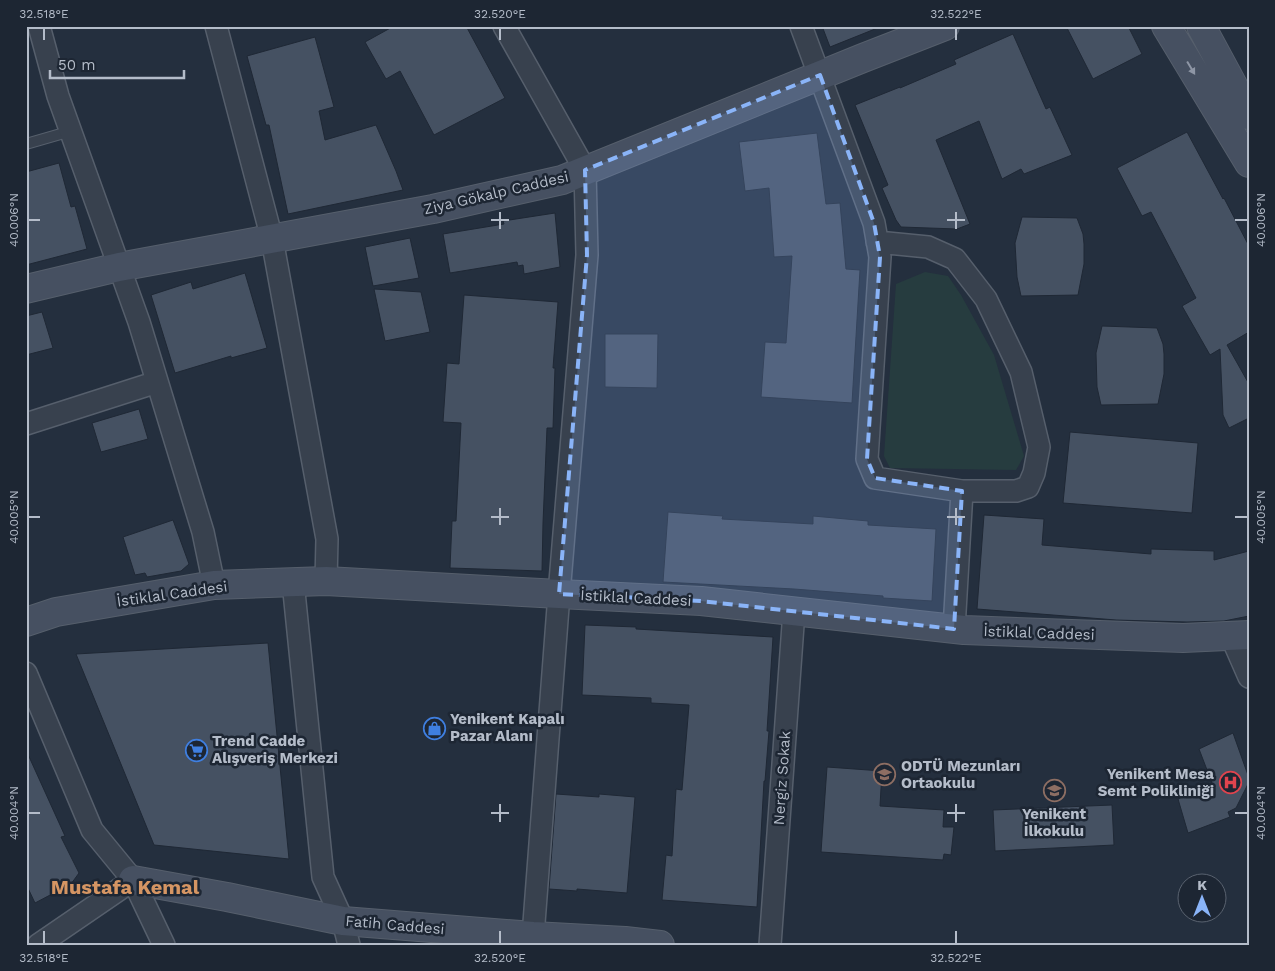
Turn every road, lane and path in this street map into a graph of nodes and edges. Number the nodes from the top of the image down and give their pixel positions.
1 (39, 26) edge
2 (216, 26) edge
3 (801, 26) edge
4 (945, 26) edge
5 (1166, 26) edge
6 (1201, 26) edge
7 (507, 27) edge
8 (820, 75) junction
9 (1249, 115) edge
10 (70, 131) junction
11 (26, 144) edge
12 (1249, 163) edge
13 (585, 170) junction
14 (272, 239) junction
15 (877, 242) junction
16 (119, 267) junction
17 (26, 289) edge
18 (157, 382) junction
19 (26, 424) edge
20 (962, 492) junction
21 (326, 581) junction
22 (294, 582) junction
23 (214, 585) junction
24 (559, 594) junction
25 (794, 611) junction
26 (26, 622) edge
27 (954, 629) junction
28 (1240, 636) edge
29 (26, 673) edge
30 (1249, 677) edge
31 (132, 880) junction
32 (346, 933) edge
33 (533, 936) junction
34 (625, 943) edge
35 (38, 945) edge
36 (164, 945) edge
37 (660, 945) edge
38 (770, 945) edge

1 - 10 street
2 - 14 street
3 - 8 street
4 - 8 street, Ziya Gökalp Caddesi
5 -> 12 street
6 - 9 street
7 - 13 street
8 - 13 street, Ziya Gökalp Caddesi
8 - 15 street
10 - 11 lane
10 - 16 street
13 - 14 street, Ziya Gökalp Caddesi
13 - 24 street
14 - 16 street, Ziya Gökalp Caddesi
14 - 21 street
15 - 20 street
15 - 20 street
16 - 17 street, Ziya Gökalp Caddesi
16 - 18 street
18 - 19 street
18 - 23 street
20 - 27 street
21 - 22 street, İstiklal Caddesi
21 - 24 street, İstiklal Caddesi
22 - 23 street, İstiklal Caddesi
22 - 32 street
23 - 26 street, İstiklal Caddesi
24 - 25 street, İstiklal Caddesi
24 - 33 street
25 - 27 street, İstiklal Caddesi
25 - 38 street, Nergiz Sokak
27 - 28 street, İstiklal Caddesi
28 - 30 street
29 - 31 street
31 - 32 street, Fatih Caddesi
31 - 35 street
31 - 36 street
32 - 33 street, Fatih Caddesi
33 - 34 street, Fatih Caddesi
34 - 37 street, Fatih Caddesi

